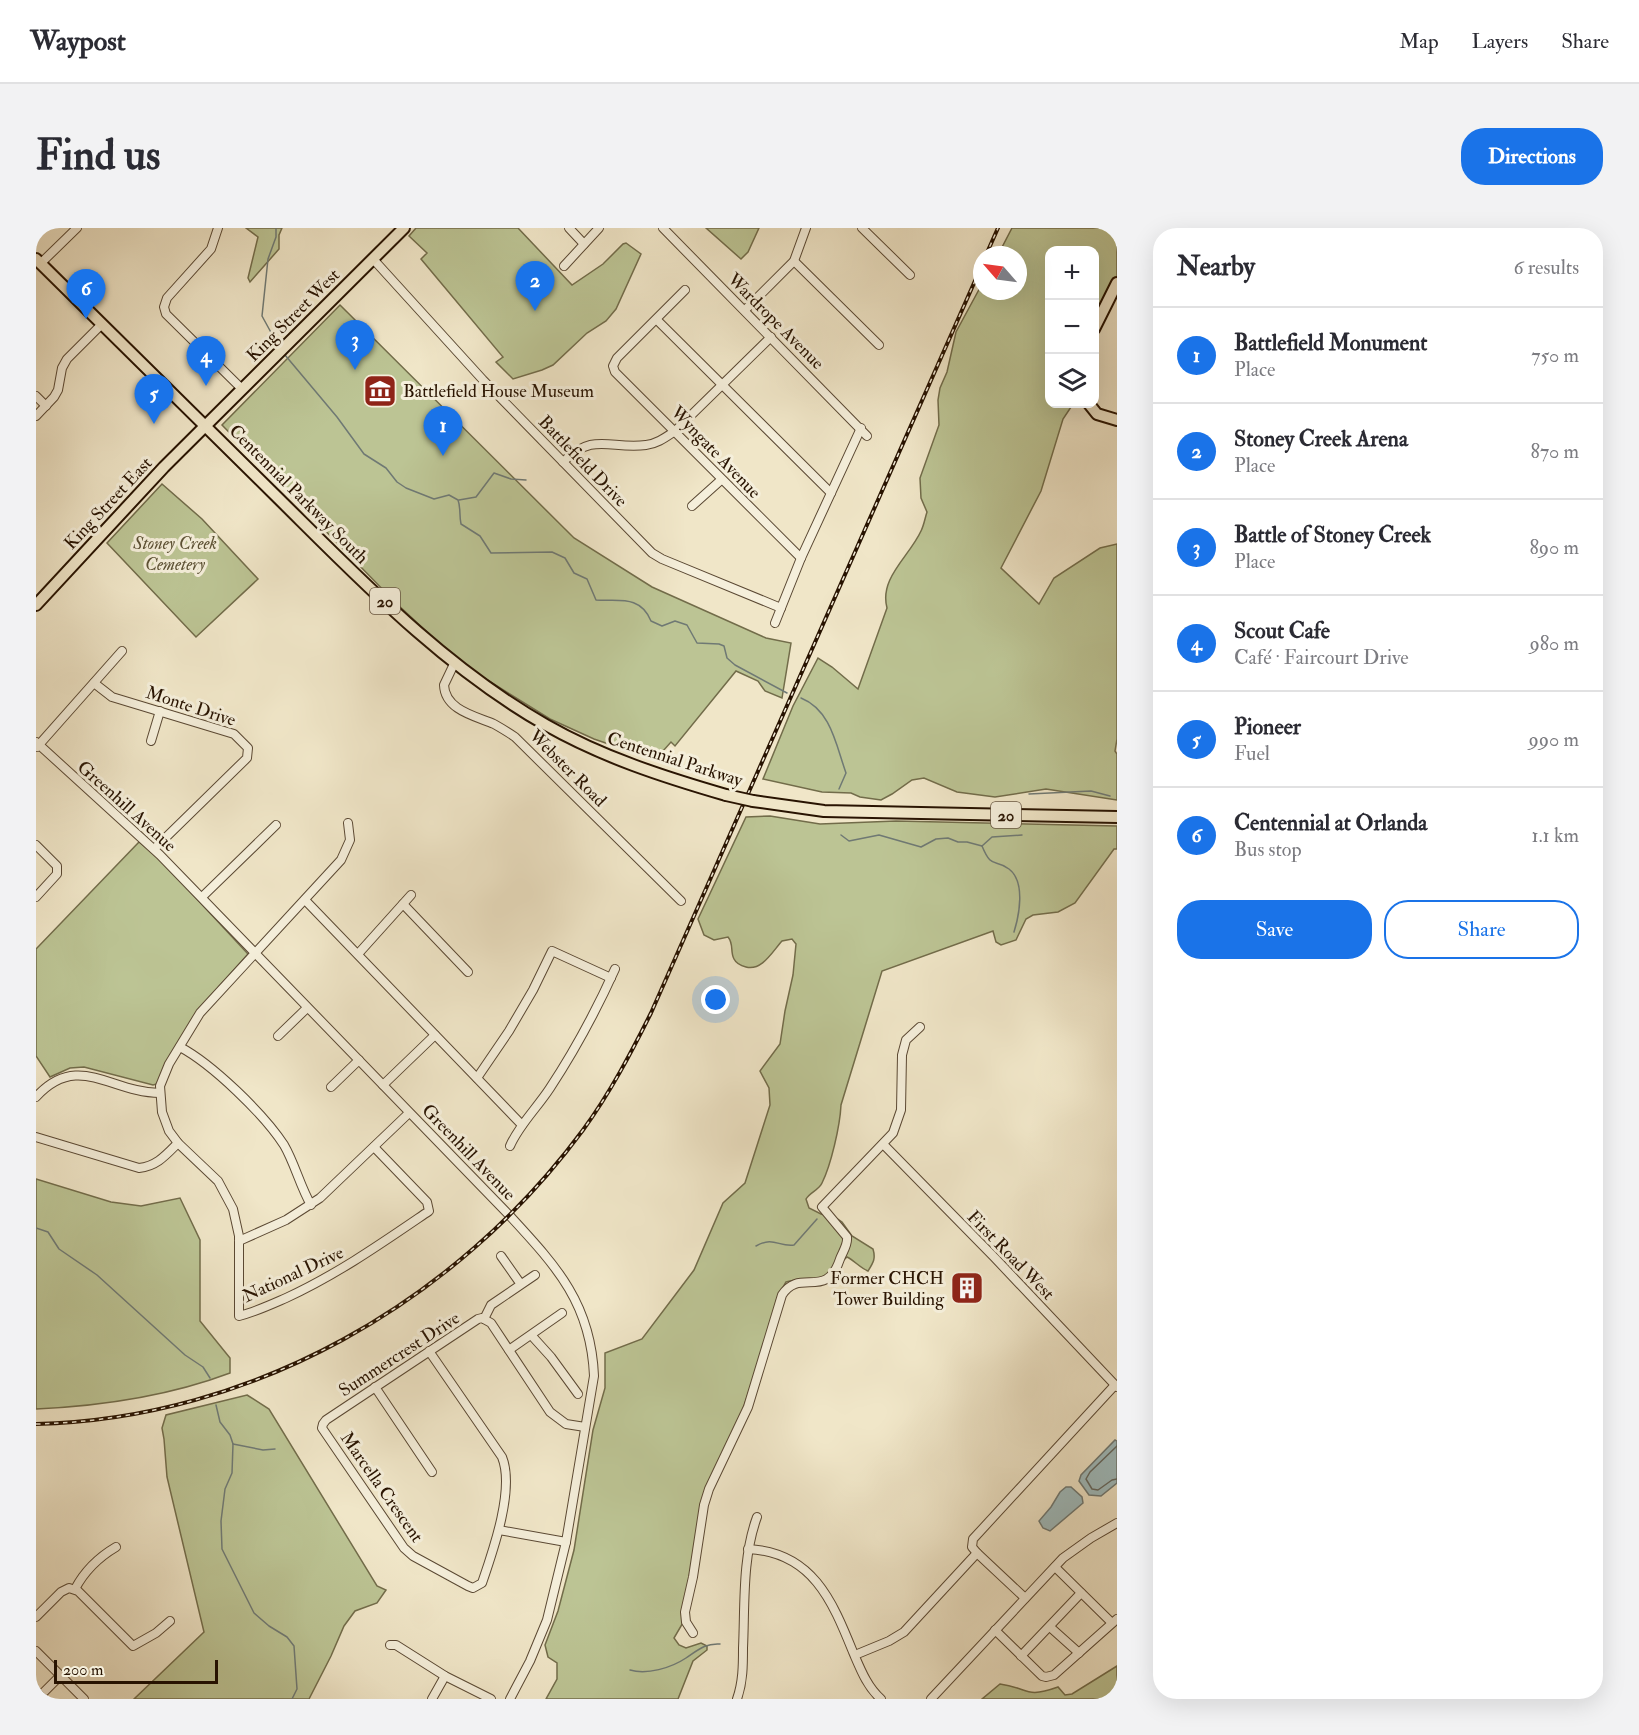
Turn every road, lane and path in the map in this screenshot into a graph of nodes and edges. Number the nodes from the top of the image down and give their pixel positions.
1 (77, 228) edge
2 (217, 228) edge
3 (404, 228) edge
4 (568, 228) edge
5 (599, 228) edge
6 (663, 228) edge
7 (806, 228) edge
8 (862, 228) edge
9 (584, 244) junction
10 (373, 259) junction
11 (794, 261) junction
12 (38, 262) edge
13 (564, 266) dead end
14 (910, 275) dead end
15 (1117, 283) edge
16 (685, 290) dead end
17 (745, 310) junction
18 (657, 320) junction
19 (1099, 321) edge
20 (102, 324) junction
21 (771, 337) junction
22 (879, 345) dead end
23 (722, 386) junction
24 (242, 389) junction
25 (36, 396) edge
26 (46, 405) junction
27 (1092, 408) edge
28 (36, 416) edge
29 (1117, 420) edge
30 (205, 426) junction
31 (861, 428) junction
32 (675, 431) junction
33 (867, 436) dead end
34 (563, 462) junction
35 (721, 480) junction
36 (831, 493) junction
37 (692, 506) dead end
38 (801, 558) junction
39 (36, 605) edge
40 (781, 608) junction
41 (775, 623) dead end
42 (123, 651) dead end
43 (454, 664) junction
44 (94, 683) junction
45 (160, 711) junction
46 (151, 741) dead end
47 (37, 745) edge
48 (588, 747) joint
49 (1117, 817) edge
50 (348, 823) dead end
51 (276, 825) dead end
52 (36, 845) edge
53 (154, 849) junction
54 (411, 895) dead end
55 (36, 897) edge
56 (202, 897) junction
57 (305, 900) junction
58 (681, 901) dead end
59 (403, 904) junction
60 (357, 954) junction
61 (256, 955) junction
62 (615, 969) dead end
63 (468, 972) dead end
64 (611, 978) junction
65 (308, 1008) junction
66 (920, 1027) dead end
67 (435, 1035) junction
68 (278, 1036) dead end
69 (180, 1047) junction
70 (359, 1060) junction
71 (477, 1078) junction
72 (383, 1085) junction
73 (331, 1087) dead end
74 (160, 1093) junction
75 (36, 1097) edge
76 (409, 1113) junction
77 (522, 1125) junction
78 (36, 1137) edge
79 (178, 1143) junction
80 (882, 1144) junction
81 (510, 1146) dead end
82 (374, 1147) junction
83 (311, 1204) junction
84 (239, 1241) junction
85 (501, 1256) dead end
86 (535, 1275) dead end
87 (520, 1283) junction
88 (562, 1313) dead end
89 (484, 1319) junction
90 (532, 1335) junction
91 (509, 1350) junction
92 (429, 1351) junction
93 (1116, 1386) edge
94 (375, 1387) junction
95 (578, 1394) dead end
96 (323, 1424) joint
97 (585, 1427) junction
98 (432, 1472) dead end
99 (757, 1517) dead end
100 (1117, 1523) edge
101 (499, 1530) junction
102 (566, 1542) junction
103 (116, 1547) dead end
104 (748, 1549) junction
105 (976, 1553) junction
106 (1055, 1567) junction
107 (75, 1589) junction
108 (1081, 1593) junction
109 (1025, 1598) junction
110 (36, 1617) edge
111 (170, 1621) dead end
112 (1115, 1621) edge
113 (1050, 1627) junction
114 (995, 1630) junction
115 (693, 1633) dead end
116 (390, 1645) dead end
117 (36, 1651) edge
118 (1079, 1653) junction
119 (855, 1655) junction
120 (1021, 1656) junction
121 (61, 1675) junction
122 (445, 1676) junction
123 (37, 1699) edge
124 (84, 1699) edge
125 (432, 1699) edge
126 (491, 1699) edge
127 (510, 1699) edge
128 (737, 1699) edge
129 (881, 1699) edge
130 (931, 1699) edge

1 - 12 street
2 - 24 street
3 - 10 main road, King Street West
4 - 9 street
5 - 9 street
6 - 17 street, Wardrope Avenue
7 - 11 street
8 - 14 street
9 - 13 street
10 - 24 main road, King Street West
10 - 34 street, Battlefield Drive
11 - 17 street
11 - 22 street
12 - 20 main road, Centennial Parkway South / 20
15 - 19 main road
16 - 18 street
17 - 21 street, Wardrope Avenue
18 - 23 street
18 - 32 street, Wyngate Avenue
20 - 26 street
20 - 30 main road, Centennial Parkway South / 20
21 - 23 street
21 - 31 street, Wardrope Avenue
23 - 32 street
23 - 36 street
24 - 30 main road, King Street West
25 - 26 street
26 - 28 street
27 - 29 main road
30 - 39 main road, King Street East
30 - 43 main road, Centennial Parkway South / 20
31 - 33 street, Wardrope Avenue
31 - 36 street
32 - 34 street
32 - 35 street, Wyngate Avenue
34 - 40 street, Battlefield Drive
35 - 37 street
35 - 38 street, Wyngate Avenue
36 - 38 street
38 - 40 street
40 - 41 street
42 - 44 street
43 - 48 main road, Centennial Parkway South / 20
43 - 58 street, Webster Road
44 - 45 street, Monte Drive
44 - 47 street
45 - 46 street
45 - 53 street, Monte Drive
47 - 53 street, Greenhill Avenue
48 - 49 main road, Centennial Parkway / 20, bridge
50 - 57 street, National Drive
51 - 56 street
52 - 55 street
53 - 56 street, Greenhill Avenue
54 - 59 street
56 - 61 street, Greenhill Avenue
57 - 60 street
57 - 61 street, National Drive
59 - 60 street
59 - 63 street
60 - 67 street
61 - 65 street, Greenhill Avenue
61 - 69 street, National Drive
62 - 64 street
64 - 71 street
64 - 77 street
65 - 68 street
65 - 70 street, Greenhill Avenue
66 - 80 street
67 - 71 street
67 - 72 street
69 - 74 street, National Drive
69 - 83 street
70 - 72 street, Greenhill Avenue
70 - 73 street
71 - 77 street
72 - 76 street, Greenhill Avenue
74 - 75 street
74 - 79 street, National Drive
76 - 82 street
76 - 97 street, Greenhill Avenue
77 - 81 street
78 - 79 street
79 - 84 street, National Drive
80 - 93 street, First Road West
80 - 115 street
82 - 83 street
82 - 84 street, National Drive
83 - 84 street
85 - 87 street
86 - 87 street
87 - 89 street
88 - 90 street
89 - 91 street, Summercrest Drive
89 - 92 street, Summercrest Drive
90 - 91 street
90 - 95 street
91 - 97 street, Summercrest Drive
92 - 94 street, Summercrest Drive
92 - 101 street, Marcella Crescent
93 - 105 street
94 - 96 street, Summercrest Drive
94 - 98 street
96 - 101 street, Marcella Crescent
97 - 102 street, Greenhill Avenue
99 - 104 street
100 - 106 street
101 - 102 street
102 - 127 street, Greenhill Avenue
103 - 107 street
104 - 119 street
104 - 128 street
105 - 109 street
105 - 119 street
106 - 108 street
106 - 109 street
107 - 110 street
107 - 111 street
108 - 112 street
108 - 113 street
109 - 114 street
112 - 118 street
113 - 118 street
113 - 120 street
114 - 120 street
114 - 130 street
116 - 122 street
117 - 121 street
118 - 120 street
119 - 129 street
121 - 123 street
121 - 124 street
122 - 125 street
122 - 126 street

